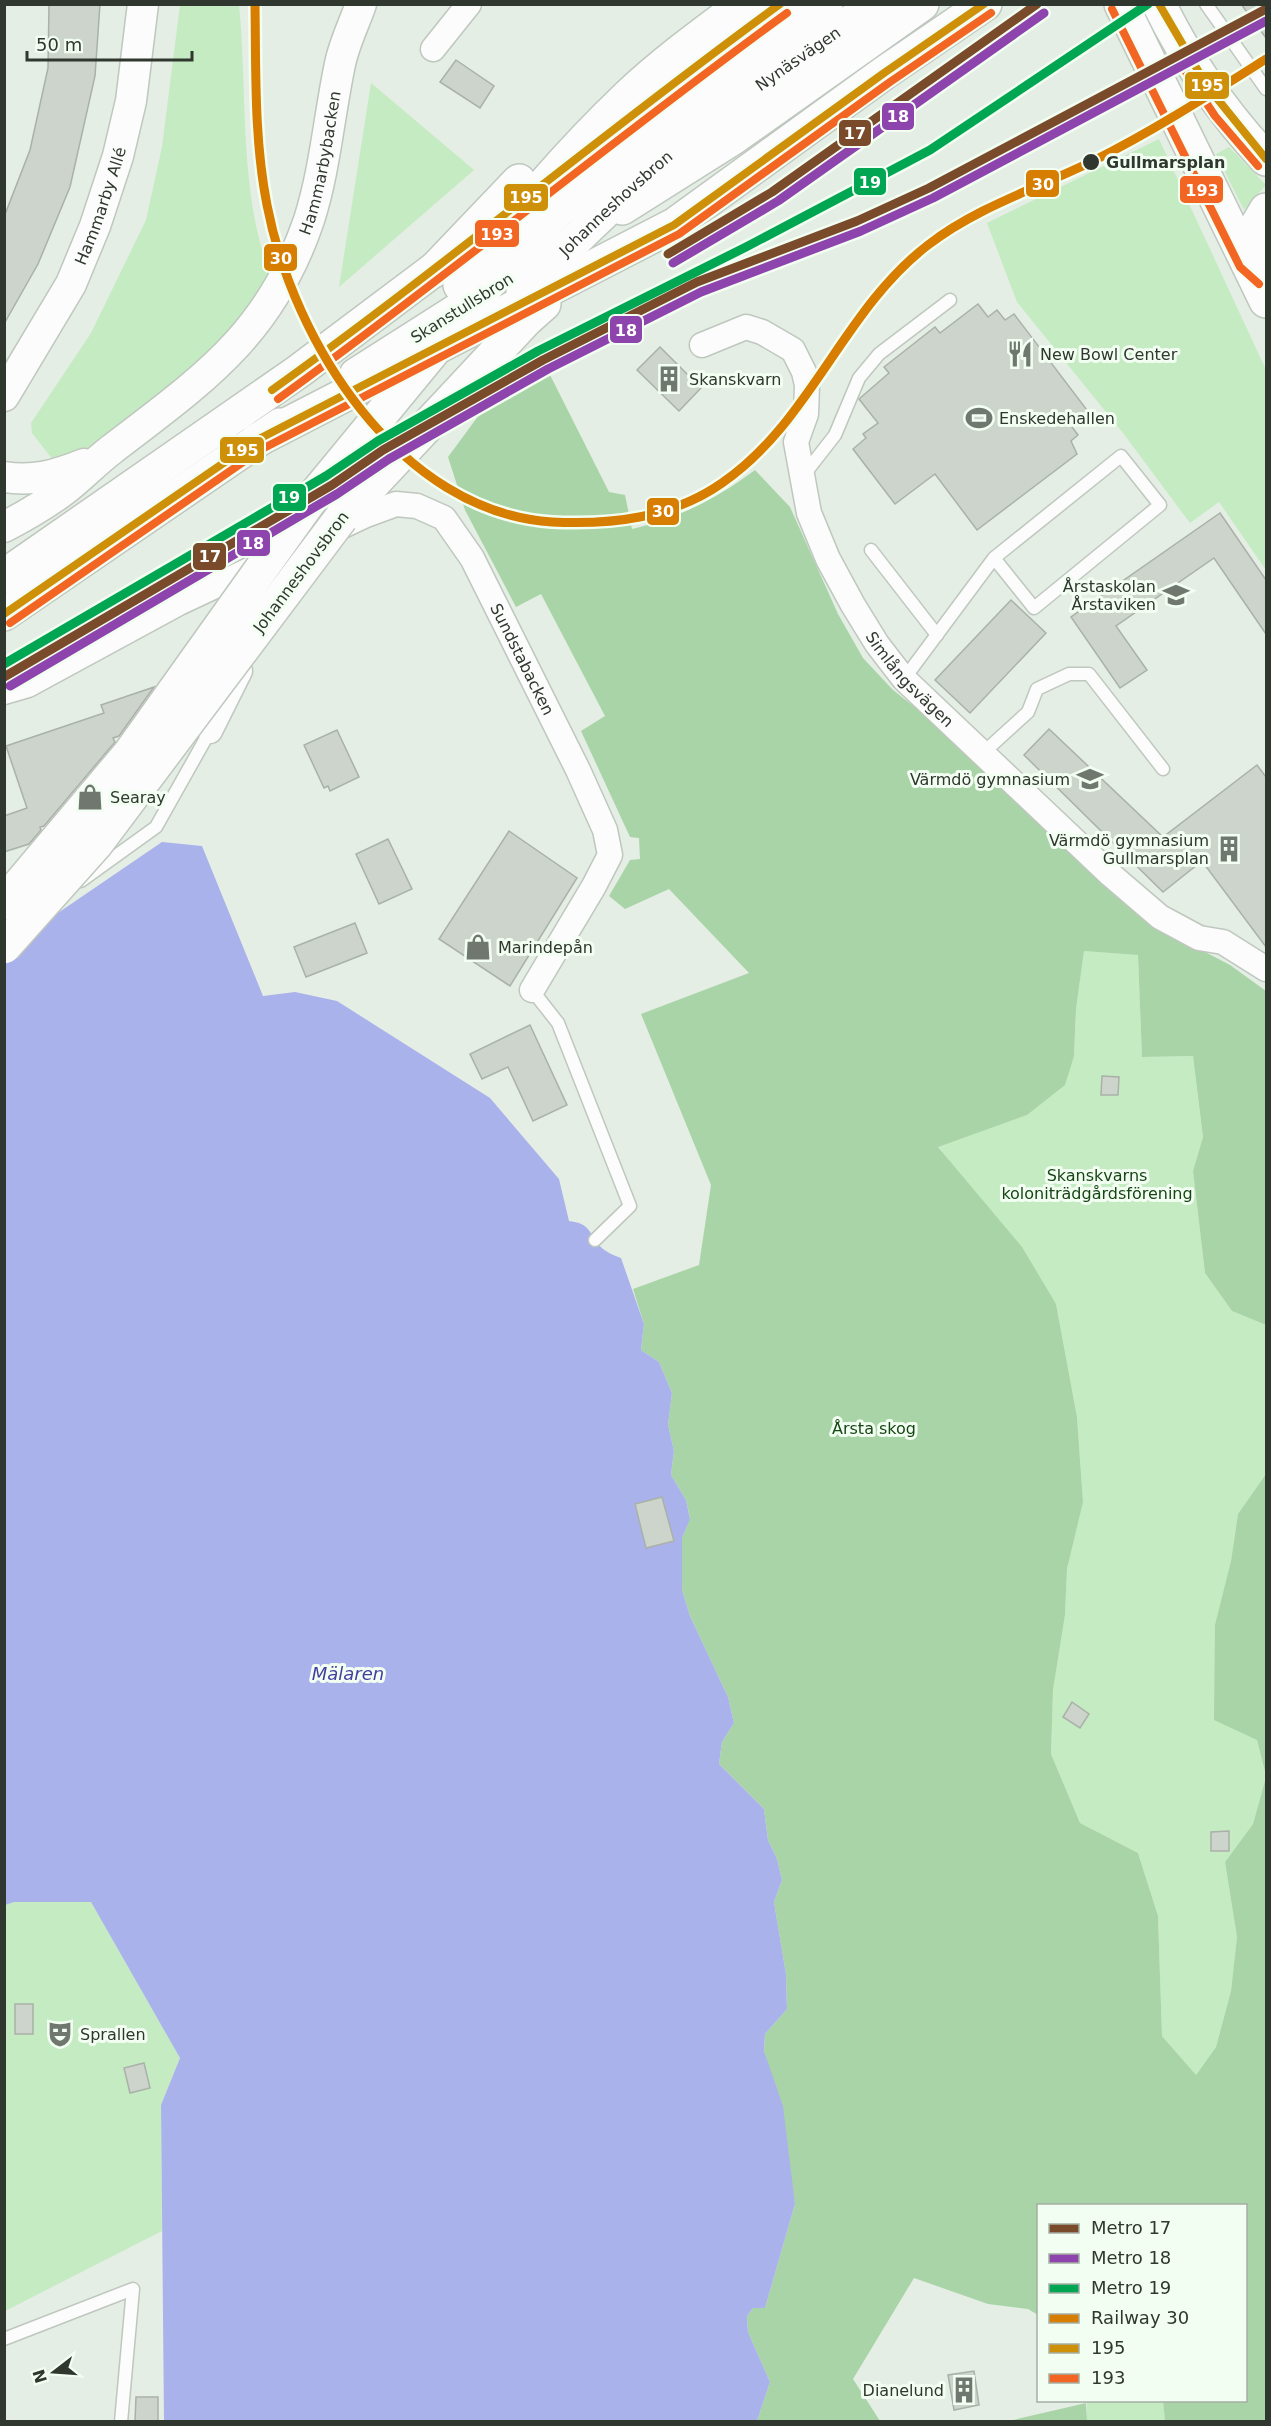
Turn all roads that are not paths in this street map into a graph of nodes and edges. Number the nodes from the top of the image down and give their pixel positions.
1 (142, 4) edge
2 (362, 4) edge
3 (469, 4) edge
4 (713, 4) edge
5 (743, 4) edge
6 (781, 4) edge
7 (826, 4) edge
8 (876, 4) edge
9 (922, 4) edge
10 (959, 4) edge
11 (985, 4) edge
12 (1121, 4) edge
13 (1159, 4) edge
14 (1206, 4) edge
15 (434, 49) dead end
16 (1266, 89) edge
17 (710, 103) junction
18 (1266, 159) edge
19 (1266, 210) edge
20 (1258, 269) edge
21 (433, 272) junction
22 (950, 300) dead end
23 (1266, 302) edge
24 (702, 345) dead end
25 (6, 391) edge
26 (257, 440) junction
27 (101, 458) junction
28 (803, 476) junction
29 (4, 477) edge
30 (309, 502) junction
31 (4, 514) edge
32 (341, 518) junction
33 (4, 527) edge
34 (871, 550) dead end
35 (994, 558) junction
36 (250, 571) junction
37 (4, 576) edge
38 (4, 614) edge
39 (937, 635) junction
40 (904, 679) junction
41 (4, 692) edge
42 (210, 731) joint
43 (983, 753) junction
44 (1163, 769) dead end
45 (4, 903) edge
46 (4, 925) edge
47 (4, 947) edge
48 (1266, 969) edge
49 (532, 990) joint
50 (595, 1240) dead end
51 (4, 2339) edge
52 (121, 2421) edge

1 - 25 street, Hammarby Allé
2 - 27 street, Hammarbybacken
3 - 15 street
4 - 21 main road
5 - 30 main road
6 - 21 main road
7 - 17 main road, Nynäsvägen
8 - 17 main road, Nynäsvägen
9 - 26 main road, Skanstullsbron
10 - 32 main road
11 - 26 main road
12 - 20 main road
13 - 18 main road
14 - 16 lane
17 - 30 main road, Johanneshovsbron
17 - 32 main road, Johanneshovsbron
19 - 20 main road
20 - 23 main road
21 - 37 main road
22 - 28 lane
24 - 28 street, Simlångsvägen
26 - 38 main road, Skanstullsbron
27 - 29 street, Hammarbybacken
27 - 33 street, Hammarbybacken
28 - 40 street, Simlångsvägen
29 - 31 street
30 - 45 main road, Johanneshovsbron, bridge
32 - 47 main road, Johanneshovsbron, bridge
34 - 39 lane
35 - 35 lane
35 - 39 lane
36 - 41 street, Sundstabacken
36 - 42 street
36 - 49 street, Sundstabacken
39 - 40 lane
40 - 43 street, Simlångsvägen
42 - 46 lane
43 - 44 lane
43 - 48 street, Simlångsvägen
49 - 50 lane
51 - 52 lane

